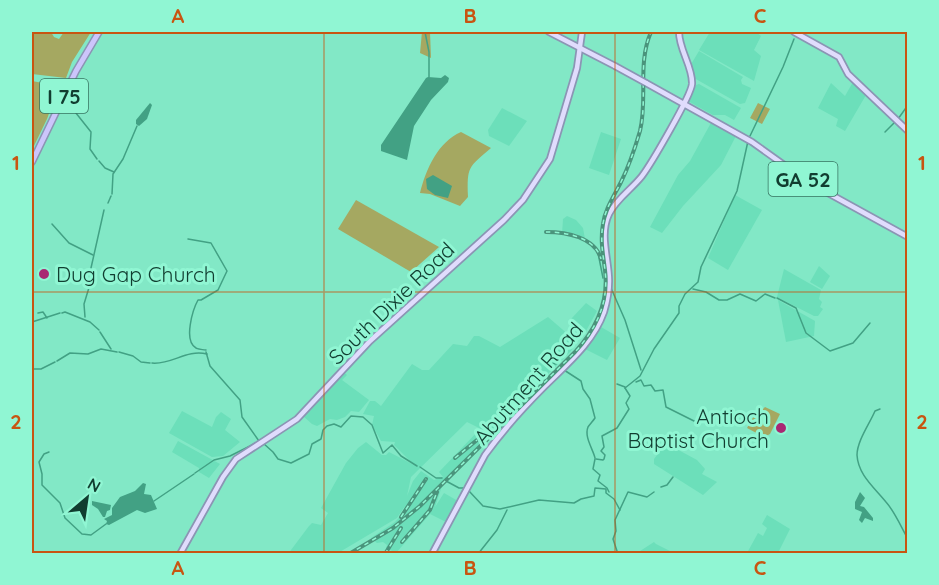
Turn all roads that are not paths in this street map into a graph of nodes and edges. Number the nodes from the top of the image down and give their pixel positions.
1 (97, 32) edge
2 (549, 32) edge
3 (581, 32) edge
4 (679, 32) edge
5 (794, 32) edge
6 (573, 45) junction
7 (580, 48) junction
8 (578, 59) junction
9 (684, 103) junction
10 (908, 131) edge
11 (32, 156) edge
12 (32, 162) edge
13 (908, 236) edge
14 (180, 554) edge
15 (432, 554) edge

1 - 11 highway, I 75
1 - 12 highway, I 75
2 - 6 main road, GA 52
3 - 6 main road
3 - 7 main road, South Dixie Road
4 - 9 main road, Abutment Road
5 - 10 main road
6 - 7 main road, GA 52
6 - 8 main road
7 - 8 main road, South Dixie Road
7 - 9 main road, GA 52, bridge
8 - 14 main road, South Dixie Road
9 - 13 main road, GA 52
9 - 15 main road, Abutment Road

